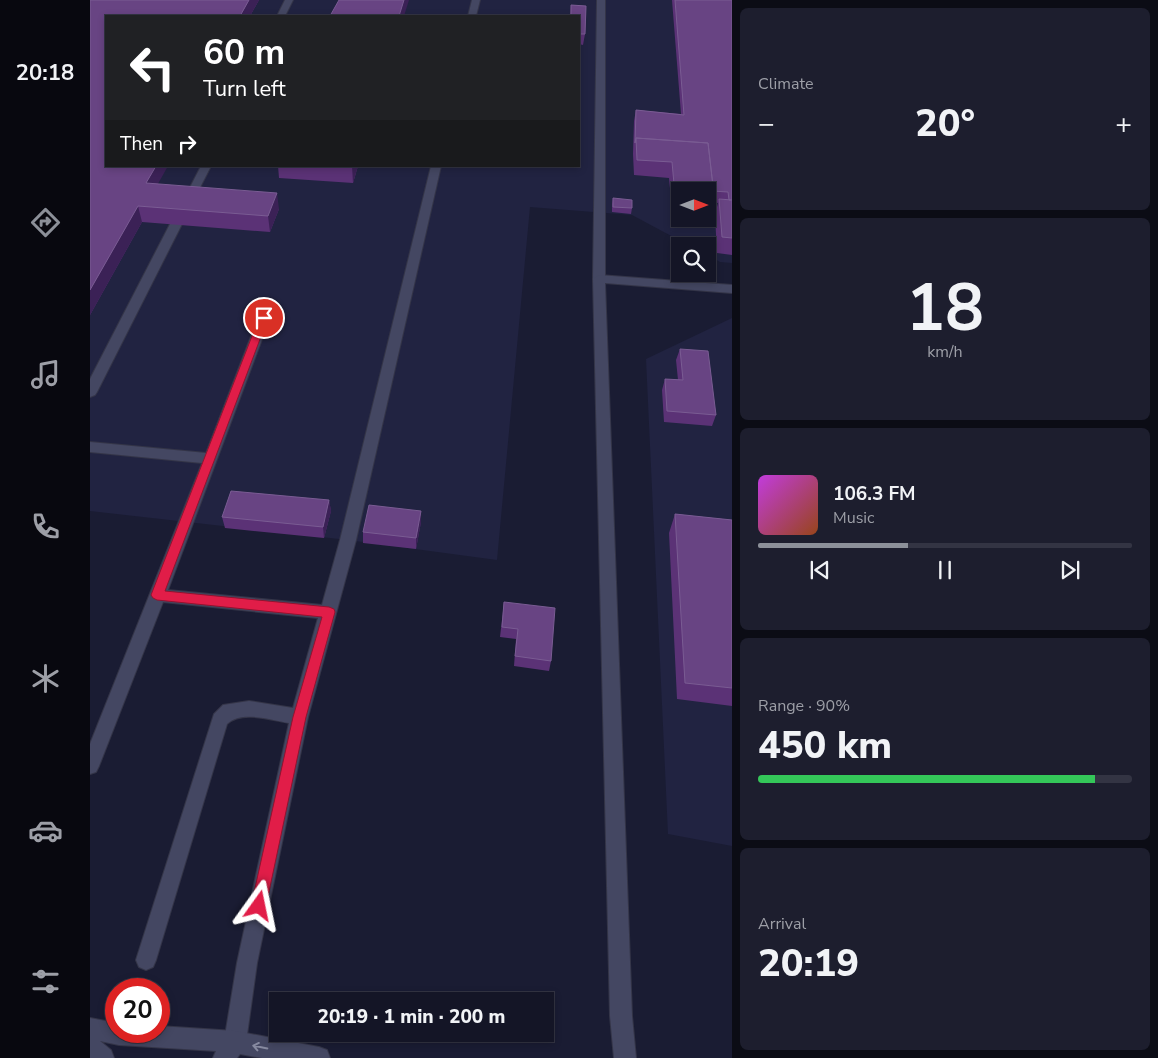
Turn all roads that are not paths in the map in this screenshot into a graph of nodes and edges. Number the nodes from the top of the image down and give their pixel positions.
1 (289, 0) edge
2 (476, 0) edge
3 (601, 0) edge
4 (282, 15) edge
5 (472, 15) edge
6 (205, 167) edge
7 (436, 167) edge
8 (188, 201) edge
9 (176, 224) edge
10 (599, 279) junction
11 (732, 288) edge
12 (264, 318) dead end
13 (90, 392) edge
14 (90, 447) edge
15 (211, 459) junction
16 (157, 595) junction
17 (329, 612) junction
18 (299, 717) junction
19 (90, 766) edge
20 (146, 960) dead end
21 (90, 1029) edge
22 (90, 1047) edge
23 (231, 1053) edge
24 (103, 1058) edge
25 (319, 1058) edge
26 (625, 1058) edge

1 - 4 street
2 - 5 street
3 - 10 street
6 - 8 street
7 - 17 street
9 - 13 street
10 - 11 street
10 - 26 street
12 - 15 street
14 - 15 street
15 - 16 street
16 - 17 street
16 - 19 street
17 - 18 street
18 - 20 street
18 - 23 street
21 - 23 street
22 - 24 street
25 -> 23 street

